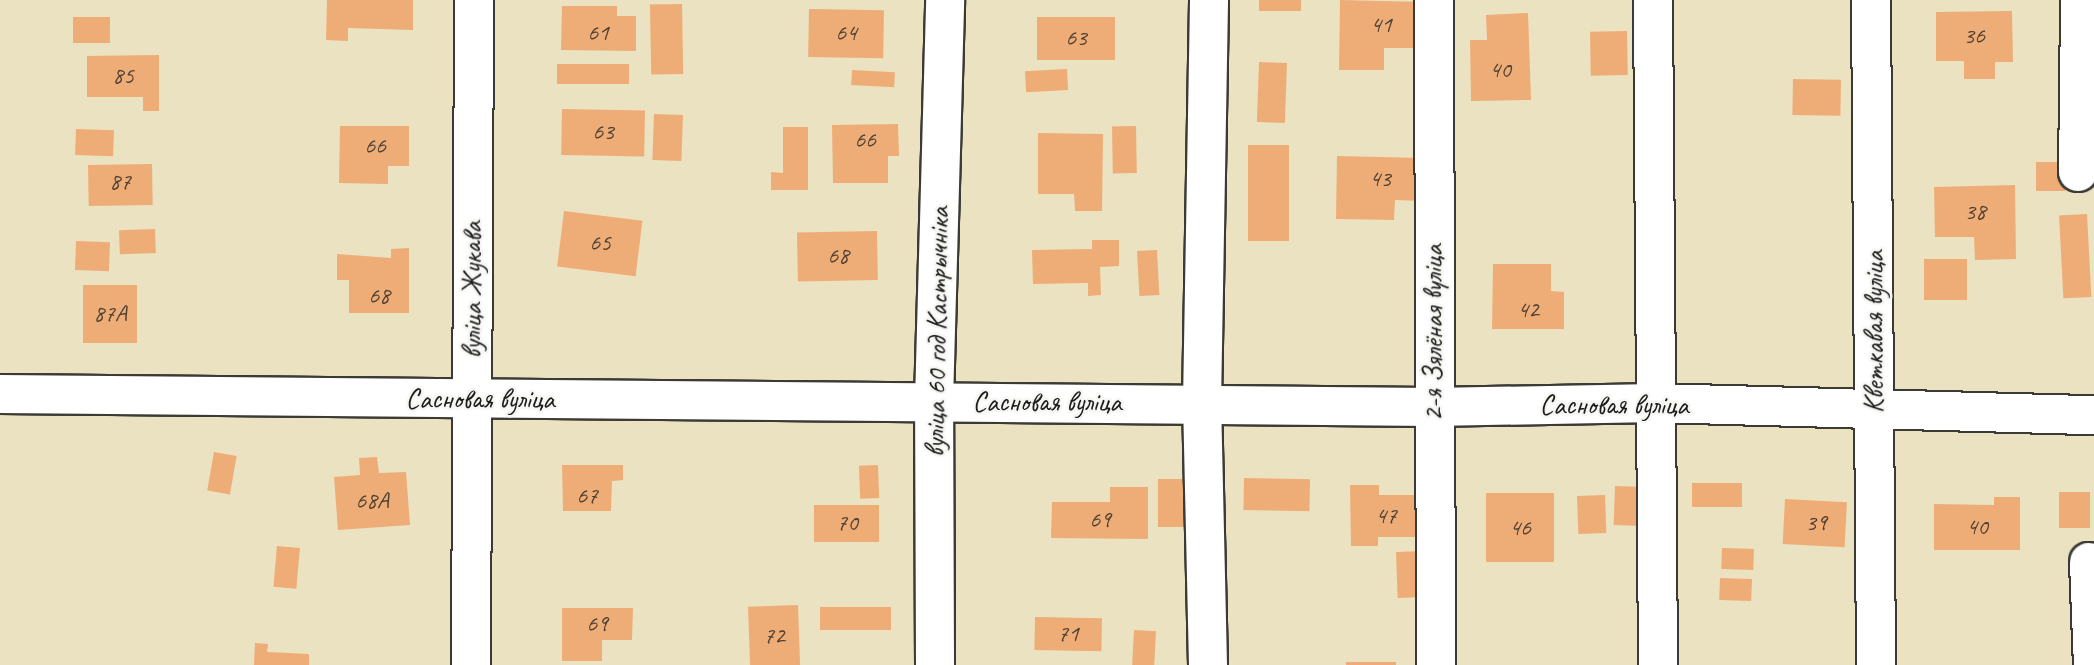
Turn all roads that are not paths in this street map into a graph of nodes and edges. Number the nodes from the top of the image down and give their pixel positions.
1 (474, 0) edge
2 (945, 0) edge
3 (1209, 0) edge
4 (1434, 0) edge
5 (1653, 0) edge
6 (1871, 0) edge
7 (2080, 0) edge
8 (2078, 172) dead end
9 (0, 394) edge
10 (472, 400) junction
11 (934, 401) junction
12 (1202, 403) junction
13 (1656, 403) junction
14 (1432, 407) junction
15 (1874, 408) junction
16 (2094, 415) edge
17 (2089, 562) dead end
18 (471, 665) edge
19 (935, 665) edge
20 (1208, 665) edge
21 (1436, 665) edge
22 (1658, 665) edge
23 (1876, 665) edge
24 (2093, 665) edge

1 - 10 street, вуліца Жукава
2 - 11 street, вуліца 60 год Кастрычніка
3 - 12 street
4 - 14 street, 2-я Зялёная вуліца
5 - 13 street
6 - 15 street, Кветкавая вуліца
7 - 8 street
9 - 10 street, Сасновая вуліца
10 - 11 street, Сасновая вуліца
10 - 18 street, вуліца Жукава
11 - 12 street, Сасновая вуліца
11 - 19 street, вуліца 60 год Кастрычніка
12 - 14 street, Сасновая вуліца
12 - 20 street
13 - 14 street, Сасновая вуліца
13 - 15 street, Сасновая вуліца
13 - 22 street
14 - 21 street, 2-я Зялёная вуліца
15 - 16 street, Сасновая вуліца
15 - 23 street, Кветкавая вуліца
17 - 24 street

